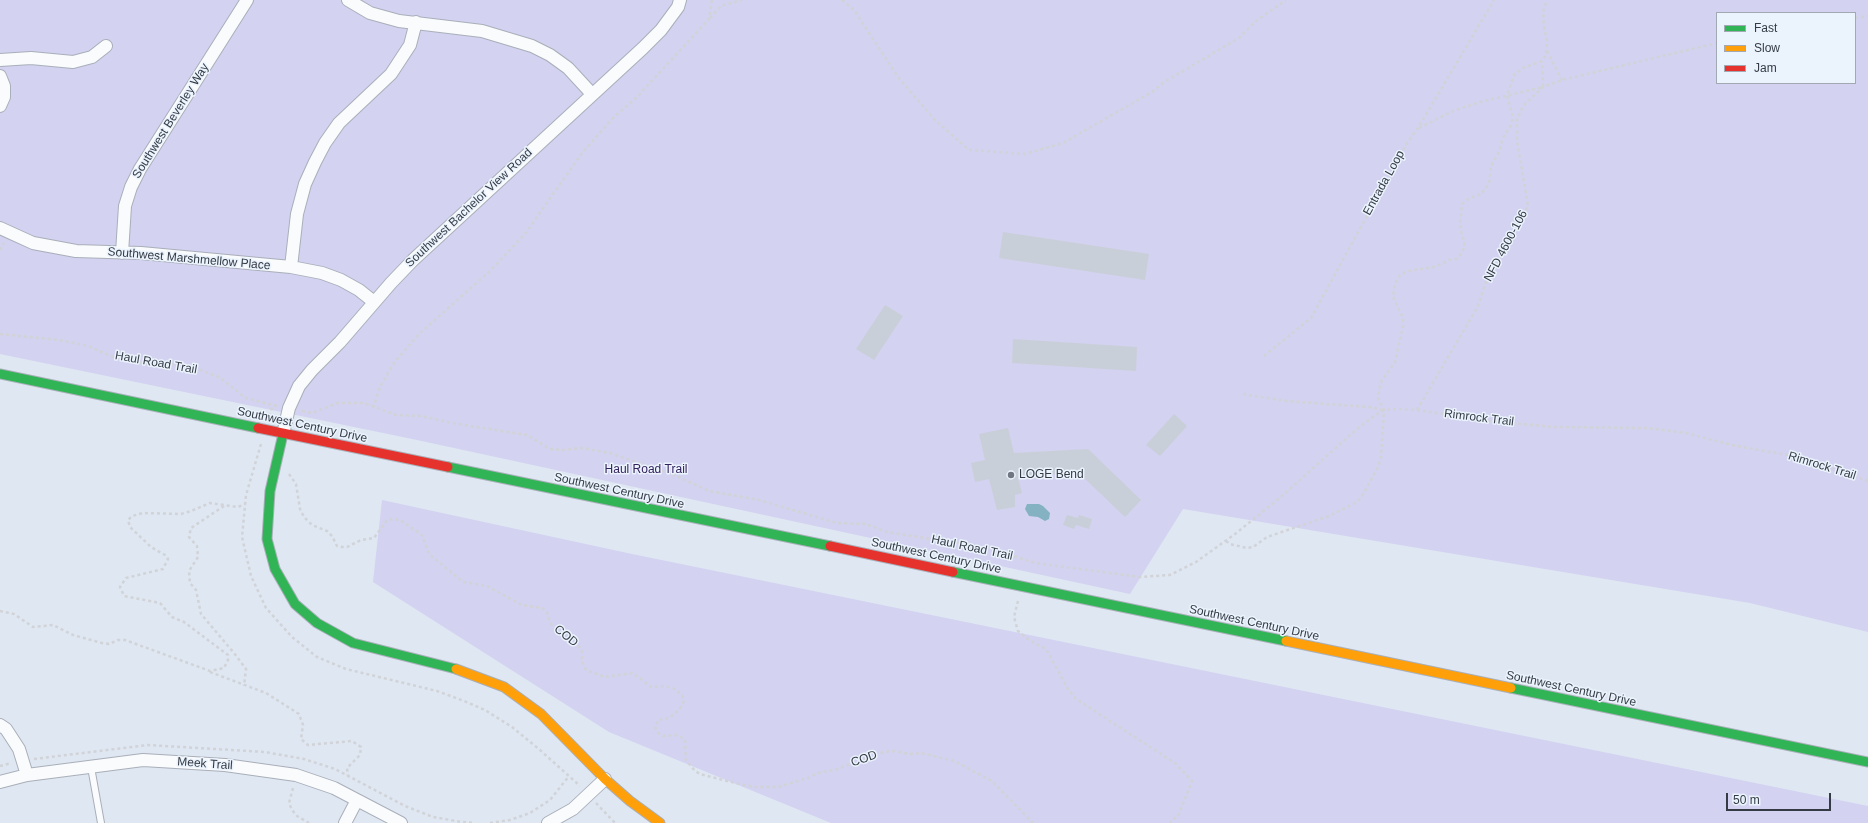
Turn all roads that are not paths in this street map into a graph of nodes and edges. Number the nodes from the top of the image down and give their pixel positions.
1 (247, 0) edge
2 (348, 0) edge
3 (680, 0) edge
4 (416, 22) junction
5 (106, 46) dead end
6 (0, 60) edge
7 (0, 76) edge
8 (592, 94) junction
9 (0, 106) edge
10 (0, 228) edge
11 (122, 252) junction
12 (291, 267) junction
13 (374, 302) junction
14 (0, 374) edge
15 (283, 434) junction
16 (0, 725) edge
17 (1868, 762) edge
18 (91, 767) junction
19 (27, 775) junction
20 (605, 778) junction
21 (0, 782) edge
22 (357, 800) junction
23 (101, 823) edge
24 (345, 823) edge
25 (401, 823) edge
26 (548, 823) edge
27 (660, 823) edge

1 - 11 street, Southwest Beverley Way
2 - 4 street
3 - 8 street, Southwest Bachelor View Road
4 - 8 street
4 - 12 street
5 - 6 street
7 - 9 street
8 - 13 street, Southwest Bachelor View Road
10 - 11 street, Southwest Marshmellow Place
11 - 12 street, Southwest Marshmellow Place
12 - 13 street, Southwest Marshmellow Place
13 - 15 street, Southwest Bachelor View Road
14 - 15 main road, Southwest Century Drive
15 - 17 main road, Southwest Century Drive
15 - 20 main road
16 - 19 street
18 - 19 street, Meek Trail
18 - 22 street, Meek Trail
18 - 23 lane
19 - 21 street, Meek Trail
20 - 26 street
20 - 27 main road
22 - 24 street
22 - 25 street, Meek Trail

